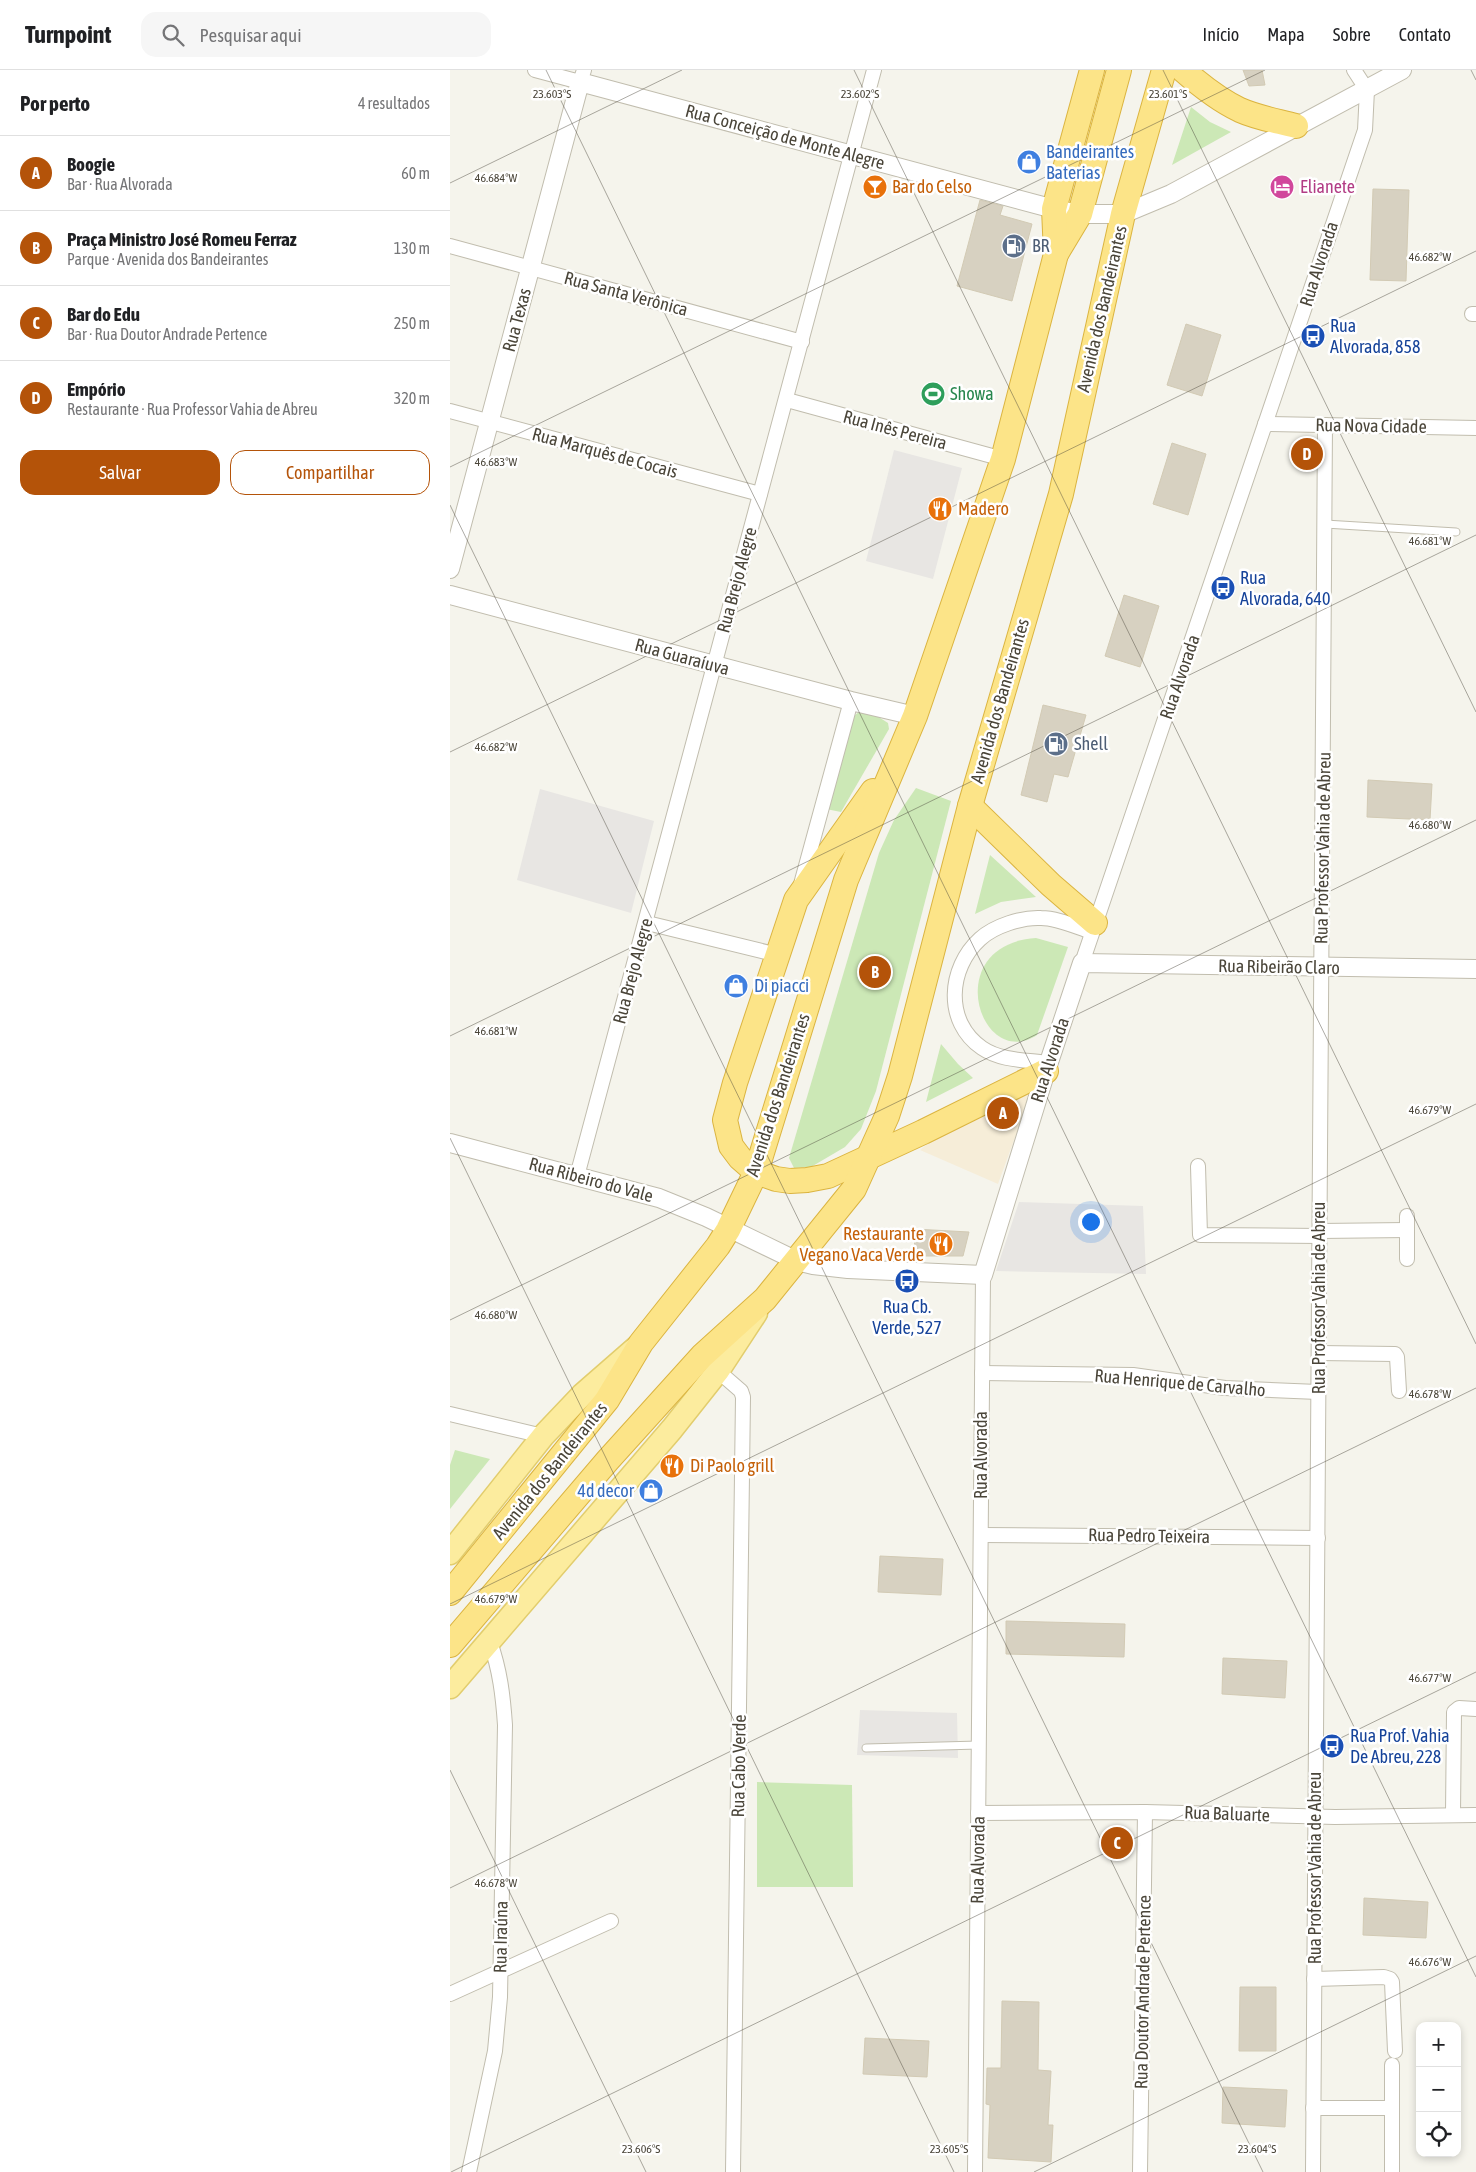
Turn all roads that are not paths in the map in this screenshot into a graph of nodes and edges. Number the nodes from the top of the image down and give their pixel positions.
1 (535, 70) edge
2 (874, 70) edge
3 (1092, 70) edge
4 (1119, 70) edge
5 (1164, 70) edge
6 (1183, 70) edge
7 (1354, 70) edge
8 (1402, 70) edge
9 (582, 76) edge
10 (1367, 90) junction
11 (1296, 126) junction
12 (851, 154) junction
13 (1054, 209) junction
14 (1080, 214) junction
15 (1123, 214) junction
16 (450, 246) edge
17 (1056, 254) junction
18 (530, 268) junction
19 (802, 342) junction
20 (786, 400) junction
21 (450, 411) edge
22 (490, 422) junction
23 (1265, 424) junction
24 (1326, 425) junction
25 (1476, 428) edge
26 (1003, 459) junction
27 (760, 494) junction
28 (1326, 524) junction
29 (1456, 532) dead end
30 (450, 569) edge
31 (450, 595) edge
32 (715, 666) junction
33 (851, 701) junction
34 (915, 716) junction
35 (899, 753) junction
36 (970, 806) junction
37 (796, 900) junction
38 (647, 922) junction
39 (1094, 928) junction
40 (778, 955) junction
41 (1082, 963) junction
42 (1322, 968) junction
43 (1476, 969) edge
44 (1047, 1067) junction
45 (450, 1143) edge
46 (870, 1157) junction
47 (1198, 1166) dead end
48 (756, 1172) junction
49 (577, 1176) junction
50 (728, 1230) junction
51 (1320, 1234) junction
52 (1407, 1259) dead end
53 (797, 1261) junction
54 (983, 1275) junction
55 (765, 1299) junction
56 (641, 1343) junction
57 (1319, 1353) junction
58 (718, 1371) junction
59 (982, 1373) junction
60 (1399, 1391) dead end
61 (1318, 1392) junction
62 (450, 1414) edge
63 (538, 1442) junction
64 (981, 1535) junction
65 (1318, 1538) junction
66 (450, 1553) edge
67 (450, 1593) edge
68 (490, 1642) junction
69 (450, 1645) edge
70 (450, 1687) edge
71 (1476, 1709) edge
72 (979, 1745) junction
73 (866, 1748) dead end
74 (1146, 1812) junction
75 (978, 1813) junction
76 (1453, 1814) junction
77 (1476, 1815) edge
78 (1315, 1817) junction
79 (611, 1921) dead end
80 (501, 1971) junction
81 (1314, 1979) junction
82 (450, 1994) edge
83 (1313, 2108) junction
84 (1390, 2108) junction
85 (1392, 2170) dead end
86 (469, 2172) edge
87 (733, 2172) edge
88 (975, 2172) edge
89 (1140, 2172) edge
90 (1313, 2172) edge

1 - 9 street, Rua Conceição de Monte Alegre
2 - 12 street, Rua Brejo Alegre
3 - 13 highway, Avenida dos Bandeirantes
4 - 14 highway, Avenida dos Bandeirantes
5 - 15 highway, Avenida dos Bandeirantes
6 - 11 highway
7 - 10 street
8 - 10 street
9 - 12 street, Rua Conceição de Monte Alegre
9 - 18 street, Rua Texas
10 - 11 street
10 - 23 street, Rua Alvorada
11 - 15 street
12 - 13 street, Rua Conceição de Monte Alegre
12 - 19 street, Rua Brejo Alegre
13 - 14 street, Rua Conceição de Monte Alegre
13 - 17 highway, Avenida dos Bandeirantes
14 - 15 street, Rua Conceição de Monte Alegre
14 - 17 highway, Avenida dos Bandeirantes
15 - 36 highway, Avenida dos Bandeirantes
16 - 18 street, Rua Santa Verônica
17 - 26 highway, Avenida dos Bandeirantes
18 - 19 street, Rua Santa Verônica
18 - 22 street, Rua Texas
19 - 20 street, Rua Brejo Alegre
20 - 26 street, Rua Inês Pereira
20 - 27 street, Rua Brejo Alegre
21 - 22 street, Rua Marquês de Cocais
22 - 27 street, Rua Marquês de Cocais
22 - 30 street, Rua Texas
23 - 24 street, Rua Nova Cidade
23 - 39 street, Rua Alvorada
24 - 25 street, Rua Nova Cidade
24 - 28 street, Rua Professor Vahia de Abreu
26 - 34 highway, Avenida dos Bandeirantes
27 - 32 street, Rua Brejo Alegre
28 - 29 lane
28 - 42 street, Rua Professor Vahia de Abreu
31 - 32 street, Rua Guaraíuva
32 - 33 street, Rua Guaraíuva
32 - 38 street, Rua Brejo Alegre
33 - 34 street, Rua Guaraíuva
33 - 37 street
34 - 35 highway, Avenida dos Bandeirantes
35 - 37 highway
35 - 48 highway, Avenida dos Bandeirantes
36 - 39 highway
36 - 46 highway, Avenida dos Bandeirantes
37 - 40 highway
38 - 40 street
38 - 49 street, Rua Brejo Alegre
39 - 41 street, Rua Alvorada
39 - 44 street
40 - 48 highway
41 - 42 street, Rua Ribeirão Claro
41 - 44 street, Rua Alvorada
42 - 43 street, Rua Ribeirão Claro
42 - 51 street, Rua Professor Vahia de Abreu
44 - 46 highway
44 - 54 street, Rua Alvorada
45 - 49 street, Rua Ribeiro do Vale
46 - 48 highway
46 - 53 highway, Avenida dos Bandeirantes
47 - 51 street
48 - 50 highway, Avenida dos Bandeirantes
49 - 50 street, Rua Ribeiro do Vale
50 - 53 street
50 - 56 highway, Avenida dos Bandeirantes
51 - 52 street
51 - 57 street, Rua Professor Vahia de Abreu
53 - 54 street
53 - 55 highway, Avenida dos Bandeirantes
54 - 59 street, Rua Alvorada
55 - 58 main road, Avenida dos Bandeirantes
55 - 69 highway, Avenida dos Bandeirantes
56 - 63 main road, Avenida dos Bandeirantes
56 - 67 highway, Avenida dos Bandeirantes
57 - 60 street
57 - 61 street, Rua Professor Vahia de Abreu
58 - 68 main road, Avenida dos Bandeirantes
58 - 87 street, Rua Cabo Verde
59 - 61 street, Rua Henrique de Carvalho
59 - 64 street, Rua Alvorada
61 - 65 street, Rua Professor Vahia de Abreu
62 - 63 street
63 - 66 main road, Avenida dos Bandeirantes
64 - 65 street, Rua Pedro Teixeira
64 - 72 street, Rua Alvorada
65 - 78 street, Rua Professor Vahia de Abreu
68 - 70 main road, Avenida dos Bandeirantes
68 - 80 street, Rua Iraúna
71 - 76 street
72 - 73 lane
72 - 75 street, Rua Alvorada
74 - 75 street, Rua Baluarte
74 - 78 street, Rua Baluarte
74 - 89 street, Rua Doutor Andrade Pertence
75 - 88 street, Rua Alvorada
76 - 77 street, Rua Baluarte
76 - 78 street, Rua Baluarte
78 - 81 street, Rua Professor Vahia de Abreu
79 - 80 street
80 - 82 street
80 - 86 street, Rua Iraúna
81 - 83 street, Rua Professor Vahia de Abreu
81 - 84 street
83 - 84 street
83 - 90 street, Rua Professor Vahia de Abreu
84 - 85 street

